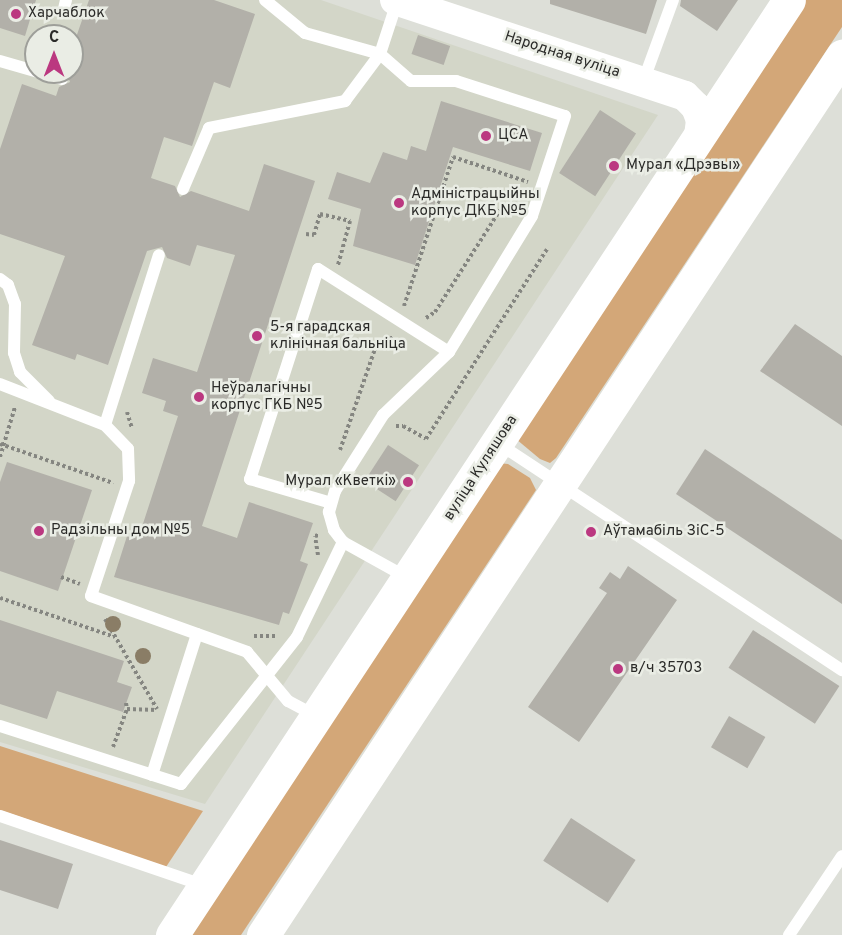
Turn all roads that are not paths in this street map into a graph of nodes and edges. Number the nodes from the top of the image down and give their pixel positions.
1 (266, 0) edge
2 (396, 0) edge
3 (673, 0) edge
4 (789, 0) edge
5 (380, 54) junction
6 (842, 56) edge
7 (0, 61) edge
8 (24, 68) edge
9 (643, 82) junction
10 (699, 136) junction
11 (183, 189) dead end
12 (159, 255) dead end
13 (0, 279) edge
14 (449, 351) junction
15 (0, 384) edge
16 (55, 406) junction
17 (105, 424) junction
18 (498, 443) junction
19 (560, 482) junction
20 (331, 503) junction
21 (343, 542) junction
22 (409, 579) junction
23 (197, 634) junction
24 (842, 670) edge
25 (267, 678) junction
26 (318, 717) junction
27 (0, 726) edge
28 (152, 775) junction
29 (0, 816) edge
30 (842, 856) edge
31 (205, 885) junction
32 (172, 935) edge
33 (263, 935) edge
34 (789, 935) edge

1 - 5 lane
2 - 5 lane
2 - 9 street, Народная вуліца
3 - 9 lane
4 - 10 main road, вуліца Куляшова
5 - 11 lane
5 - 14 lane
6 - 19 main road
7 - 8 lane
9 - 10 street, Народная вуліца
10 - 18 main road, вуліца Куляшова
12 - 17 lane
13 - 16 lane
14 - 20 lane
14 - 20 lane
15 - 16 lane
16 - 17 lane
17 - 23 lane
18 - 19 lane
18 - 22 main road, вуліца Куляшова
19 - 24 lane
19 - 33 main road
20 - 21 lane
21 - 22 lane
21 - 25 lane
22 - 26 main road, вуліца Куляшова
23 - 25 lane
23 - 28 lane
25 - 26 lane
25 - 28 lane
26 - 31 main road, вуліца Куляшова
27 - 28 lane
29 - 31 lane
30 - 34 lane
31 - 32 main road, вуліца Куляшова

